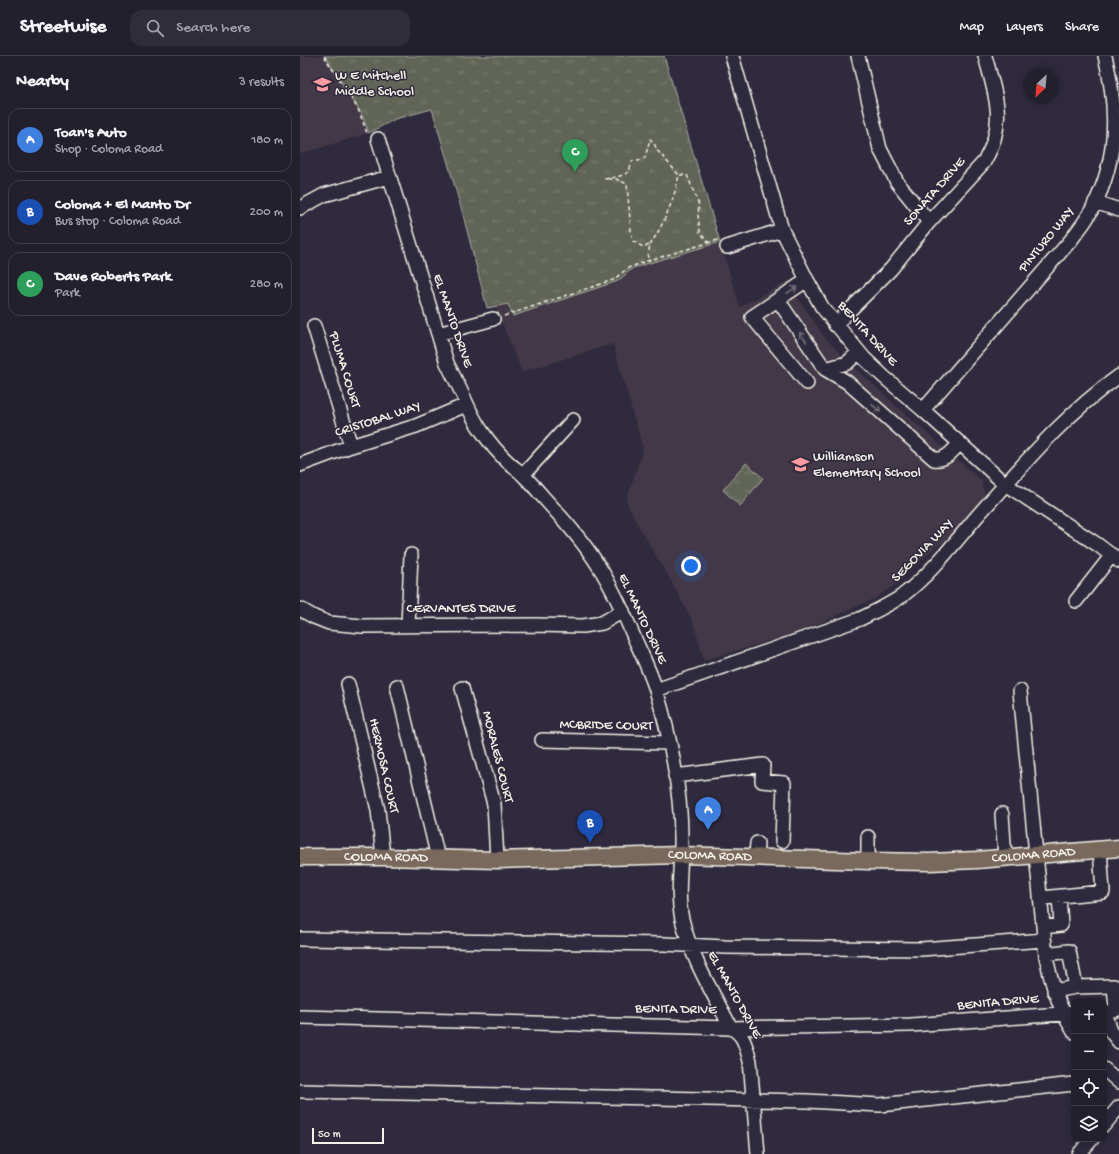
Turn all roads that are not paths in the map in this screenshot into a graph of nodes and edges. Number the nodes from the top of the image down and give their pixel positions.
1 (732, 56) edge
2 (858, 56) edge
3 (985, 56) edge
4 (1105, 56) edge
5 (372, 136) road end
6 (389, 177) junction
7 (1095, 202) junction
8 (300, 208) edge
9 (1119, 210) edge
10 (929, 222) junction
11 (782, 230) junction
12 (724, 243) road end
13 (807, 280) junction
14 (778, 300) junction
15 (493, 319) road end
16 (836, 325) junction
17 (314, 326) dead end
18 (438, 334) junction
19 (859, 352) junction
20 (847, 364) junction
21 (825, 369) junction
22 (1119, 376) edge
23 (847, 382) junction
24 (807, 383) dead end
25 (466, 405) junction
26 (923, 410) junction
27 (573, 420) dead end
28 (960, 443) junction
29 (351, 446) junction
30 (300, 465) edge
31 (523, 475) junction
32 (1005, 484) junction
33 (411, 555) dead end
34 (1115, 558) edge
35 (1076, 601) dead end
36 (300, 609) edge
37 (623, 611) junction
38 (408, 625) junction
39 (348, 684) dead end
40 (397, 686) dead end
41 (462, 688) dead end
42 (656, 690) junction
43 (1020, 690) dead end
44 (542, 740) dead end
45 (669, 743) junction
46 (675, 776) junction
47 (1002, 814) dead end
48 (868, 837) dead end
49 (782, 841) dead end
50 (1119, 848) edge
51 (1100, 849) junction
52 (681, 855) junction
53 (1037, 855) junction
54 (383, 856) junction
55 (300, 857) edge
56 (438, 858) junction
57 (1005, 858) junction
58 (497, 860) junction
59 (868, 861) junction
60 (1059, 896) junction
61 (1041, 898) junction
62 (1043, 927) junction
63 (300, 939) edge
64 (1044, 940) junction
65 (689, 944) junction
66 (1046, 954) junction
67 (1076, 987) junction
68 (1054, 992) junction
69 (1111, 1010) edge
70 (1069, 1014) edge
71 (300, 1017) edge
72 (731, 1028) junction
73 (1119, 1042) edge
74 (1071, 1084) edge
75 (300, 1091) edge
76 (754, 1100) junction
77 (1119, 1107) edge
78 (1107, 1121) edge
79 (1089, 1142) edge
80 (758, 1154) edge
81 (1079, 1154) edge

1 - 11 street, BENITA DRIVE
2 - 10 street
3 - 10 street, SONATA DRIVE
4 - 7 street, PINTURO WAY
5 - 6 street, EL MANTO DRIVE
6 - 8 street
6 - 18 street, EL MANTO DRIVE
7 - 9 street
7 - 26 street, PINTURO WAY
10 - 16 street, SONATA DRIVE
11 - 12 street
11 - 13 street, BENITA DRIVE
14 -> 13 street
13 - 16 street, BENITA DRIVE
21 -> 14 street
14 - 24 street
15 - 18 street
16 - 19 street, BENITA DRIVE
17 - 29 street, PLUMA COURT
18 - 25 street, EL MANTO DRIVE
19 - 20 street
19 - 26 street, BENITA DRIVE
20 - 21 street
20 - 23 street
21 - 23 street
22 - 32 street, SEGOVIA WAY
23 -> 28 street
25 - 29 street, CRISTOBAL WAY
25 - 31 street, EL MANTO DRIVE
26 - 28 street, BENITA DRIVE
27 - 31 street
28 - 32 street, BENITA DRIVE
29 - 30 street, CRISTOBAL WAY
31 - 37 street, EL MANTO DRIVE
32 - 34 street, BENITA DRIVE
32 - 42 street, SEGOVIA WAY
33 - 38 street
34 - 35 street
36 - 38 street, CERVANTES DRIVE
37 - 38 street, CERVANTES DRIVE
37 - 42 street, EL MANTO DRIVE
39 - 54 street, HERMOSA COURT
40 - 56 street
41 - 58 street, MORALES COURT
42 - 45 street, EL MANTO DRIVE
43 - 53 street
44 - 45 street, MCBRIDE COURT
45 - 46 street, EL MANTO DRIVE
46 - 49 street
46 - 52 street, EL MANTO DRIVE
47 - 57 street
48 - 59 street
50 - 51 main road, COLOMA ROAD
51 - 53 main road, COLOMA ROAD
51 - 60 street
52 - 58 main road, COLOMA ROAD
52 - 59 main road, COLOMA ROAD
52 - 65 street, EL MANTO DRIVE
53 - 57 main road, COLOMA ROAD
53 - 61 street
54 - 55 main road, COLOMA ROAD
54 - 56 main road, COLOMA ROAD
56 - 58 main road, COLOMA ROAD
57 - 59 main road, COLOMA ROAD
60 - 61 street
60 - 62 street
61 - 62 street
62 - 64 street
63 - 65 street
64 - 65 street
64 - 66 street
65 - 72 street, EL MANTO DRIVE
66 - 67 street
66 - 68 street
67 - 68 street
67 - 69 street
68 - 70 street
69 - 73 street
70 - 72 street, BENITA DRIVE
71 - 72 street, BENITA DRIVE
72 - 76 street, EL MANTO DRIVE
74 - 76 street
75 - 76 street
76 - 80 street, EL MANTO DRIVE
77 - 78 street
79 - 81 street

